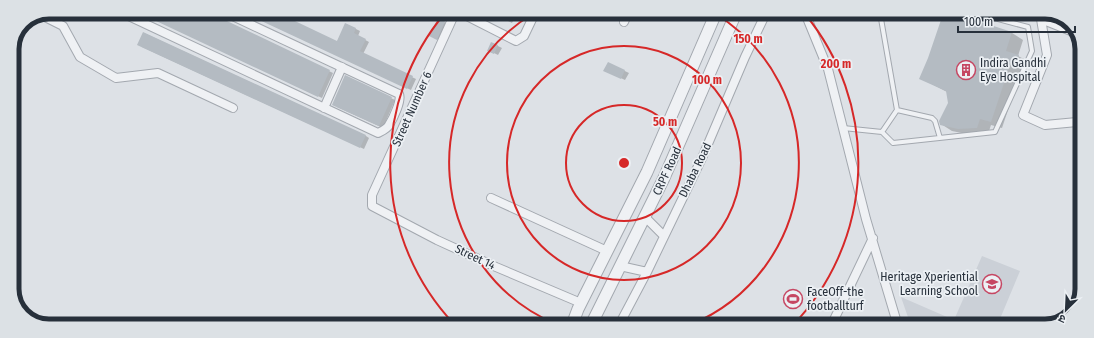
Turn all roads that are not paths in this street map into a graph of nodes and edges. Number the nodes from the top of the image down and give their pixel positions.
1 (49, 19) edge
2 (135, 19) edge
3 (239, 19) edge
4 (452, 19) edge
5 (474, 19) edge
6 (532, 19) edge
7 (625, 19) edge
8 (713, 19) edge
9 (733, 19) edge
10 (763, 19) edge
11 (807, 19) edge
12 (881, 19) edge
13 (998, 19) edge
14 (1041, 19) edge
15 (1047, 19) edge
16 (624, 22) dead end
17 (1068, 29) edge
18 (342, 67) junction
19 (233, 108) dead end
20 (324, 108) junction
21 (897, 110) junction
22 (1075, 122) edge
23 (843, 128) junction
24 (882, 132) junction
25 (940, 138) junction
26 (491, 198) dead end
27 (372, 206) joint
28 (645, 217) junction
29 (664, 236) junction
30 (873, 238) junction
31 (607, 251) junction
32 (620, 266) junction
33 (647, 272) junction
34 (581, 303) junction
35 (574, 319) edge
36 (595, 319) edge
37 (622, 319) edge
38 (834, 319) edge
39 (896, 319) edge

1 - 19 street
2 - 20 street
3 - 18 street
4 - 27 street, Street Number 6
5 - 6 street
7 - 16 street
8 - 31 street
9 - 28 street, CRPF Road
10 - 29 street, Dhaba Road
11 - 23 street
12 - 21 lane
13 - 25 lane
14 - 22 street
15 - 17 street
18 - 20 street
18 - 20 street
21 - 24 lane
21 - 25 lane
23 - 24 lane
23 - 30 street
24 - 25 lane
26 - 31 street
27 - 34 street, Street 14
28 - 29 street
28 - 32 street, CRPF Road
29 - 33 street, Dhaba Road
30 - 38 street
30 - 39 street
31 - 34 street
32 - 33 street
32 - 36 street, CRPF Road
33 - 37 street, Dhaba Road
34 - 35 street

